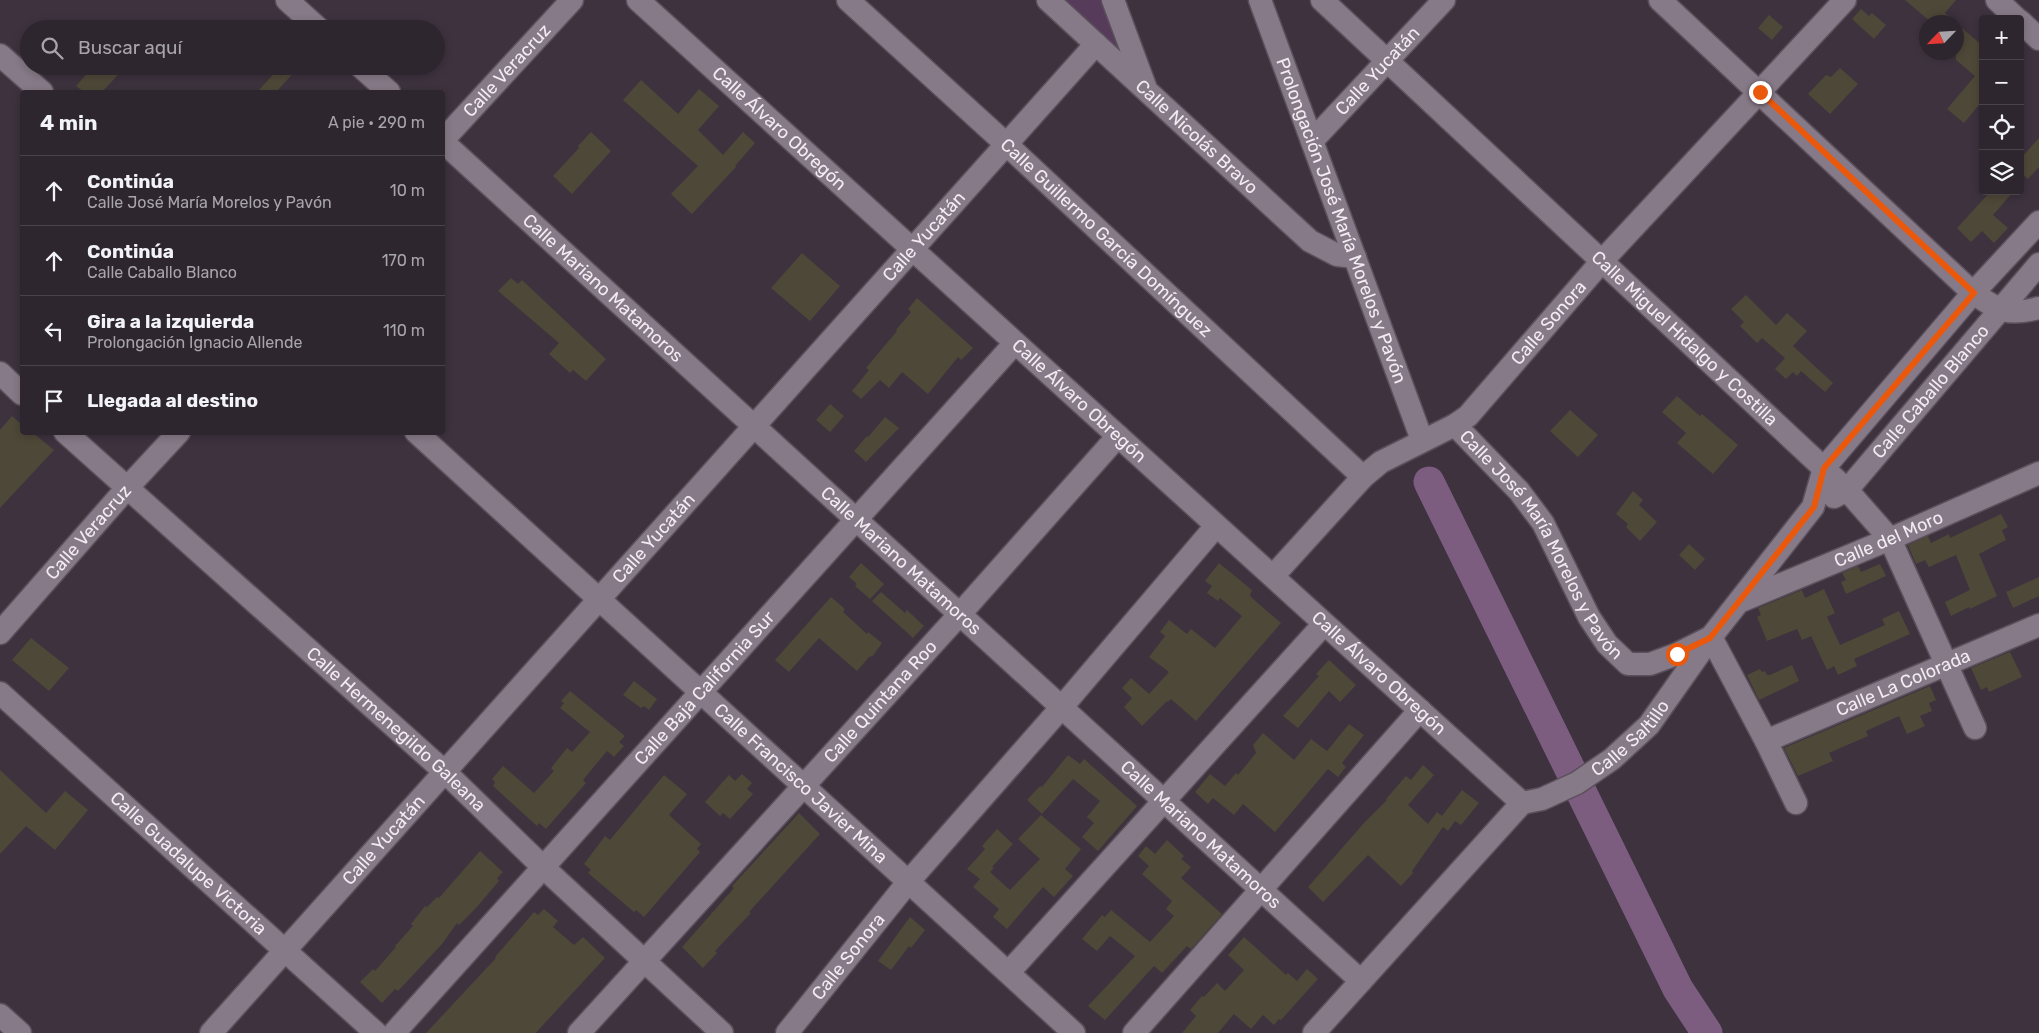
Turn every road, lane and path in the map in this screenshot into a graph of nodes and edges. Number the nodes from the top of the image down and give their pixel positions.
1 (287, 0) edge
2 (572, 0) edge
3 (638, 0) edge
4 (848, 0) edge
5 (1048, 0) edge
6 (1113, 0) edge
7 (1260, 0) edge
8 (1322, 0) edge
9 (1444, 0) edge
10 (1660, 0) edge
11 (1845, 0) edge
12 (1997, 0) edge
13 (2014, 15) edge
14 (308, 20) edge
15 (2024, 25) edge
16 (2039, 39) edge
17 (1096, 44) junction
18 (0, 55) edge
19 (1388, 62) junction
20 (20, 73) edge
21 (23, 75) edge
22 (370, 75) edge
23 (1146, 89) junction
24 (40, 90) edge
25 (387, 90) edge
26 (1760, 92) junction
27 (445, 138) edge
28 (1312, 141) junction
29 (445, 144) edge
30 (1006, 144) junction
31 (2039, 222) edge
32 (912, 249) junction
33 (1355, 257) junction
34 (1602, 261) junction
35 (2039, 264) edge
36 (1974, 293) junction
37 (2039, 308) edge
38 (1999, 310) junction
39 (1015, 343) junction
40 (0, 373) edge
41 (20, 392) edge
42 (1455, 425) junction
43 (754, 427) junction
44 (69, 435) edge
45 (176, 435) edge
46 (419, 435) edge
47 (1118, 436) junction
48 (1422, 440) junction
49 (1824, 468) junction
50 (2039, 473) edge
51 (1363, 477) junction
52 (127, 488) junction
53 (1847, 490) junction
54 (1814, 507) junction
55 (856, 520) junction
56 (1216, 526) junction
57 (1890, 540) junction
58 (1273, 576) junction
59 (598, 601) junction
60 (1737, 603) junction
61 (960, 614) junction
62 (1324, 624) junction
63 (2039, 625) edge
64 (0, 633) edge
65 (1710, 638) junction
66 (1946, 665) junction
67 (701, 692) junction
68 (0, 693) edge
69 (1061, 708) junction
70 (1420, 710) junction
71 (1975, 728) dead end
72 (1766, 741) junction
73 (445, 772) junction
74 (803, 786) junction
75 (1164, 801) junction
76 (1522, 803) junction
77 (1796, 803) dead end
78 (544, 868) junction
79 (909, 881) junction
80 (1261, 890) junction
81 (284, 949) junction
82 (644, 960) junction
83 (1009, 972) junction
84 (1361, 981) junction
85 (0, 1015) edge
86 (20, 1033) edge
87 (211, 1033) edge
88 (376, 1033) edge
89 (394, 1033) edge
90 (579, 1033) edge
91 (722, 1033) edge
92 (787, 1033) edge
93 (1074, 1033) edge
94 (1134, 1033) edge
95 (1314, 1033) edge

1 - 14 street
2 - 27 street, Calle Veracruz
3 - 32 street, Calle Álvaro Obregón
4 - 30 street, Calle Guillermo García Domínguez
5 - 17 street, Calle Nicolás Bravo
6 - 23 street
7 - 28 street, Prolongación José María Morelos y Pavón
8 - 19 street, Calle Miguel Hidalgo y Costilla
9 - 19 street, Calle Yucatán
10 - 26 street
11 - 26 street, Calle Sonora
12 - 13 street
15 - 16 street
17 - 23 street, Calle Nicolás Bravo
17 - 30 street, Calle Yucatán
18 - 20 street
19 - 28 street, Calle Yucatán
19 - 34 street, Calle Miguel Hidalgo y Costilla
21 - 24 street
22 - 25 street
23 - 33 street, Calle Nicolás Bravo
26 - 34 street, Calle Sonora
26 - 36 street
28 - 33 street, Prolongación José María Morelos y Pavón
29 - 43 street, Calle Mariano Matamoros
30 - 32 street, Calle Yucatán
30 - 51 street, Calle Guillermo García Domínguez
31 - 36 street, Calle Caballo Blanco
32 - 39 street, Calle Álvaro Obregón
32 - 43 street, Calle Yucatán
33 - 48 street, Prolongación José María Morelos y Pavón
34 - 42 street, Calle Sonora
34 - 49 street, Calle Miguel Hidalgo y Costilla
35 - 38 street, Calle Caballo Blanco
36 - 38 street
36 - 49 street, Calle Caballo Blanco
37 - 38 street
38 - 53 street, Calle Caballo Blanco
39 - 47 street, Calle Álvaro Obregón
39 - 55 street, Calle Baja California Sur
40 - 41 street
42 - 48 street, Calle Sonora
42 - 65 street, Calle José María Morelos y Pavón
43 - 55 street, Calle Mariano Matamoros
43 - 59 street, Calle Yucatán
44 - 52 street, Calle Hermenegildo Galeana
45 - 52 street, Calle Veracruz
46 - 59 street, Calle Francisco Javier Mina
47 - 56 street, Calle Álvaro Obregón
47 - 61 street, Calle Quintana Roo
48 - 51 street, Calle Sonora
49 - 53 street, Calle Miguel Hidalgo y Costilla
49 - 54 street, Calle Caballo Blanco
50 - 57 street, Calle del Moro
51 - 58 street, Calle Sonora
52 - 64 street, Calle Veracruz
52 - 73 street, Calle Hermenegildo Galeana
53 - 54 street, Calle Caballo Blanco
53 - 57 street, Calle Miguel Hidalgo y Costilla
54 - 60 street, Calle Caballo Blanco
55 - 61 street, Calle Mariano Matamoros
55 - 67 street, Calle Baja California Sur
56 - 58 street, Calle Álvaro Obregón
56 - 69 street, Calle Sonora
57 - 60 street, Calle del Moro
57 - 66 street, Calle Miguel Hidalgo y Costilla
58 - 62 street, Calle Álvaro Obregón
59 - 67 street, Calle Francisco Javier Mina
59 - 73 street, Calle Yucatán
60 - 65 street, Calle Caballo Blanco
61 - 69 street, Calle Mariano Matamoros
61 - 74 street, Calle Quintana Roo
62 - 70 street, Calle Álvaro Obregón
62 - 75 street
63 - 66 street, Calle La Colorada
65 - 72 street
65 - 76 street, Calle Saltillo
66 - 71 street, Calle Miguel Hidalgo y Costilla
66 - 72 street, Calle La Colorada
67 - 74 street, Calle Francisco Javier Mina
67 - 78 street, Calle Baja California Sur
68 - 81 street, Calle Guadalupe Victoria
69 - 75 street, Calle Mariano Matamoros
69 - 79 street, Calle Sonora
70 - 76 street, Calle Álvaro Obregón
70 - 80 street
72 - 77 street
73 - 78 street, Calle Hermenegildo Galeana
73 - 81 street, Calle Yucatán
74 - 79 street, Calle Francisco Javier Mina
74 - 82 street, Calle Quintana Roo
75 - 80 street, Calle Mariano Matamoros
75 - 83 street
76 - 84 street
78 - 82 street, Calle Hermenegildo Galeana
78 - 89 street, Calle Baja California Sur
79 - 83 street, Calle Francisco Javier Mina
79 - 92 street, Calle Sonora
80 - 84 street, Calle Mariano Matamoros
80 - 94 street
81 - 87 street, Calle Yucatán
81 - 88 street, Calle Guadalupe Victoria
82 - 90 street, Calle Quintana Roo
82 - 91 street, Calle Hermenegildo Galeana
83 - 93 street, Calle Francisco Javier Mina
84 - 95 street
85 - 86 street

